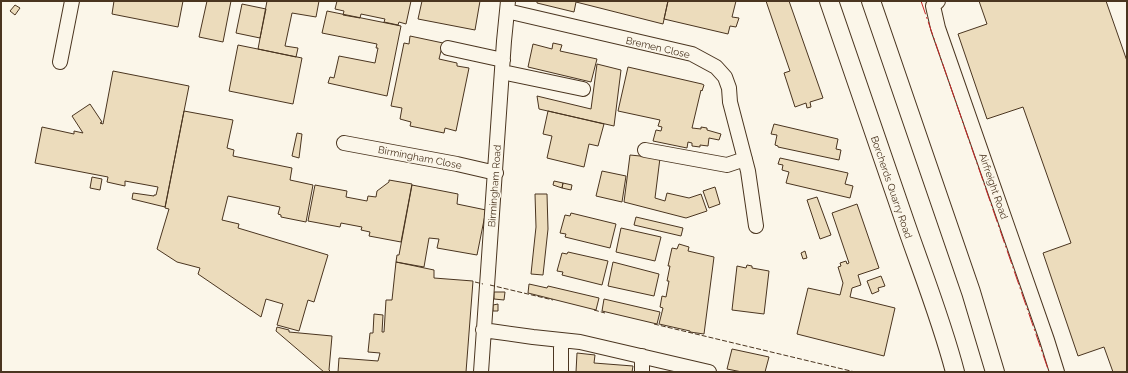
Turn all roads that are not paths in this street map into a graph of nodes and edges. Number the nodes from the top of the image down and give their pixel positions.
1 (72, 1) edge
2 (829, 1) edge
3 (871, 1) edge
4 (938, 1) edge
5 (508, 6) edge
6 (448, 48) dead end
7 (60, 62) dead end
8 (502, 66) junction
9 (583, 89) dead end
10 (344, 143) dead end
11 (645, 150) dead end
12 (745, 159) junction
13 (496, 173) junction
14 (756, 226) dead end
15 (483, 330) junction
16 (561, 340) junction
17 (642, 356) junction
18 (481, 372) edge
19 (561, 372) edge
20 (642, 372) edge
21 (709, 372) edge
22 (955, 372) edge
23 (995, 372) edge
24 (1057, 372) edge

1 - 7 lane
2 - 22 main road, Borcherds Quarry Road
3 - 23 main road
4 - 24 lane, Airfreight Road
5 - 8 lane, Birmingham Road
5 - 12 lane, Bremen Close
6 - 8 lane
8 - 9 lane
8 - 13 lane, Birmingham Road
10 - 13 lane, Birmingham Close
11 - 12 lane
12 - 14 lane, Bremen Close
13 - 15 lane, Birmingham Road
15 - 16 lane
15 - 18 lane, Birmingham Road
16 - 17 lane
16 - 19 lane
17 - 20 lane
17 - 21 lane

